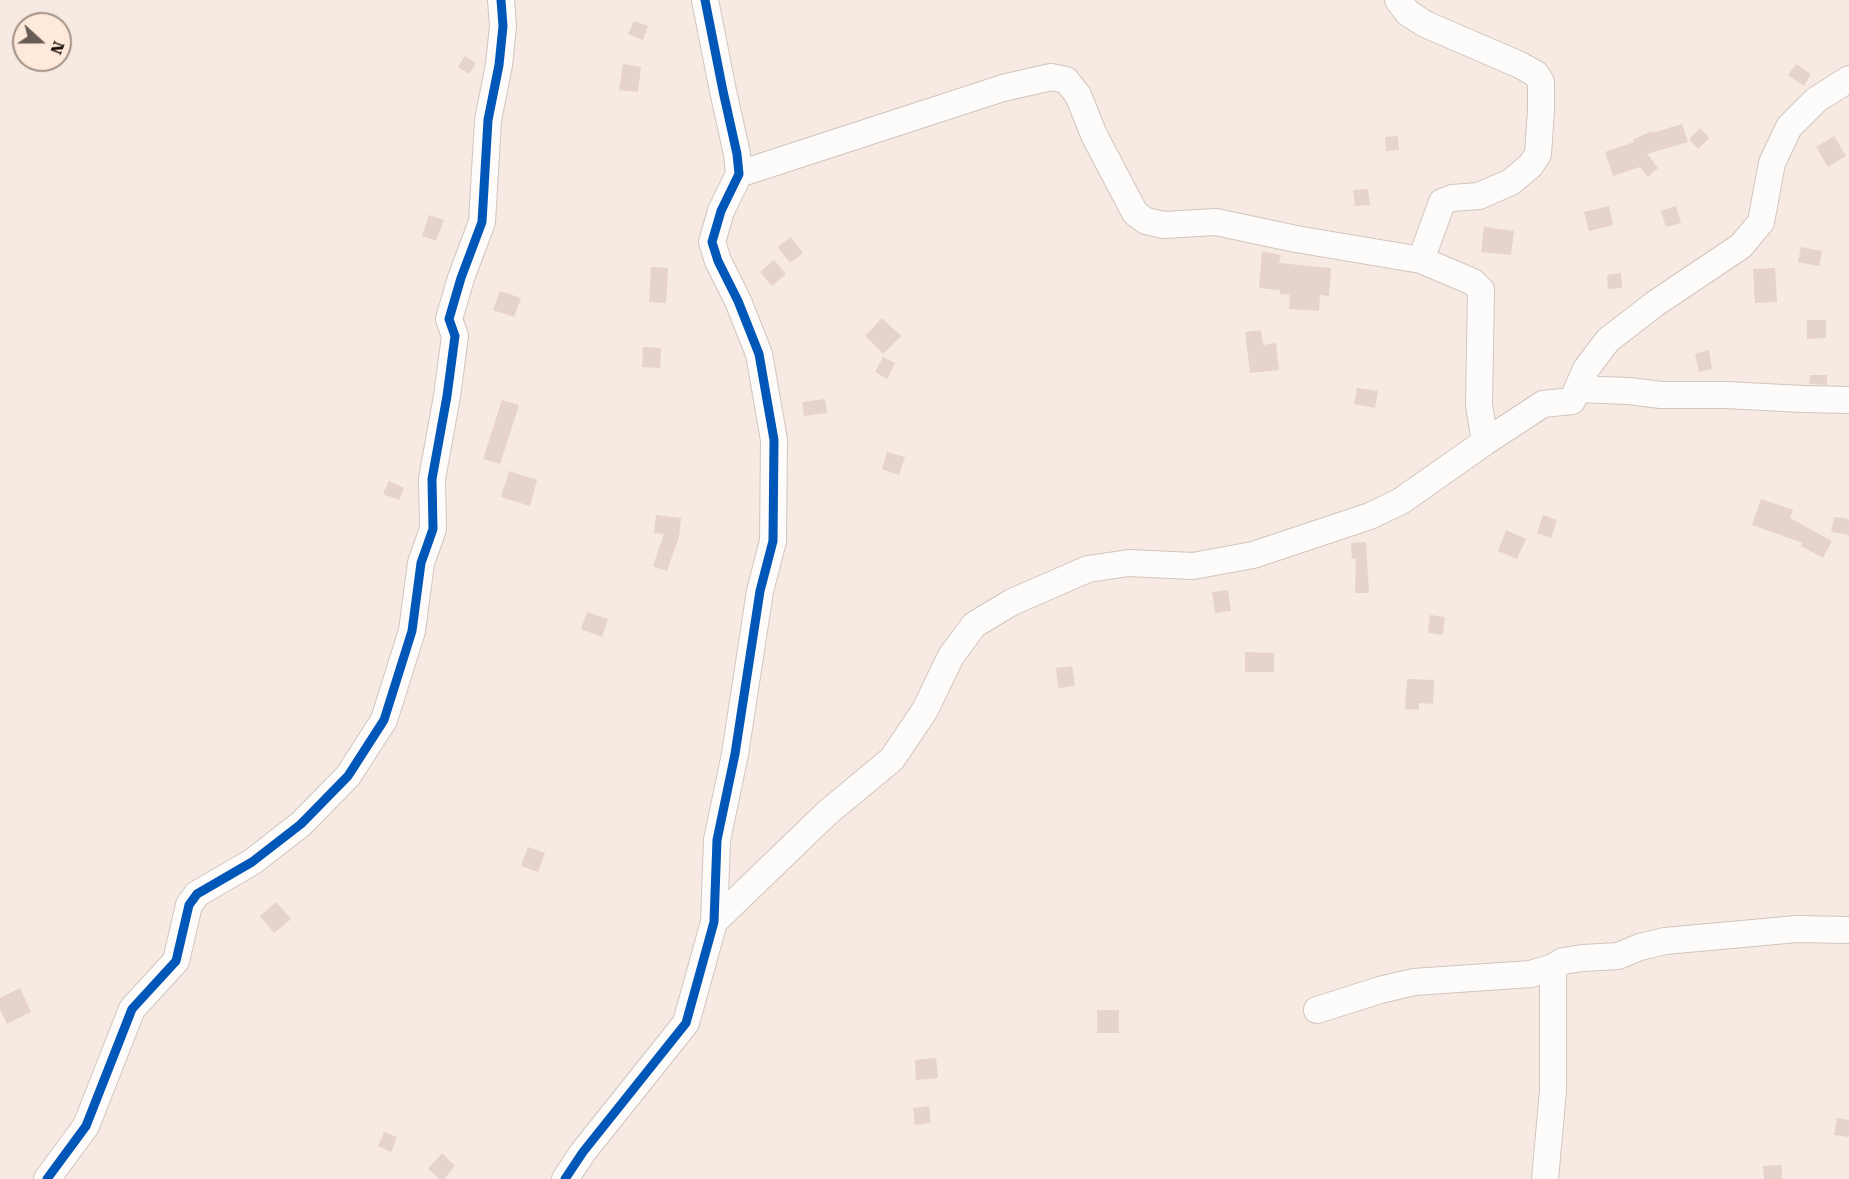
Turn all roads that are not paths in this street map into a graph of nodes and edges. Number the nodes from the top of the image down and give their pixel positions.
1 (501, 0) edge
2 (705, 0) edge
3 (1398, 0) edge
4 (1849, 79) edge
5 (739, 174) junction
6 (1421, 260) junction
7 (1849, 400) edge
8 (1572, 401) junction
9 (1485, 442) junction
10 (714, 922) junction
11 (1849, 930) edge
12 (1553, 967) junction
13 (1317, 1010) dead end
14 (47, 1179) edge
15 (565, 1179) edge
16 (1545, 1179) edge

1 - 14 street
2 - 5 street
3 - 6 street
4 - 8 street
5 - 6 street
5 - 10 street
6 - 9 street
7 - 8 street
8 - 9 street
9 - 10 street
10 - 15 street
11 - 12 street
12 - 13 street
12 - 16 street

